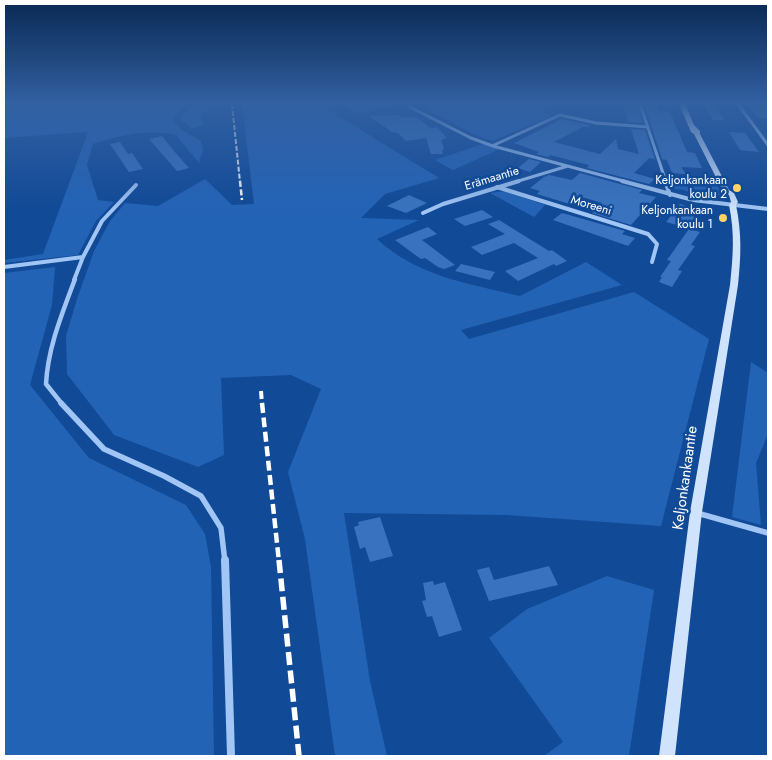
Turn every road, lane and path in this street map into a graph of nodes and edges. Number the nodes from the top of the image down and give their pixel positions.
1 (475, 139) edge
2 (507, 139) edge
3 (652, 139) edge
4 (700, 139) edge
5 (493, 146) junction
6 (568, 166) junction
7 (136, 184) dead end
8 (497, 187) junction
9 (670, 194) junction
10 (732, 205) junction
11 (768, 209) edge
12 (423, 214) dead end
13 (83, 257) junction
14 (652, 262) dead end
15 (4, 267) edge
16 (696, 512) junction
17 (768, 533) edge
18 (230, 756) edge
19 (667, 756) edge

1 - 5 street
2 - 5 street
3 - 9 street
4 - 10 main road, Keljonkankaantie
5 - 6 street
6 - 8 street, Erämaantie
6 - 9 street
7 - 13 street
8 - 12 street, Erämaantie
8 - 14 street, Moreeni
9 - 10 street
10 - 11 street
10 - 16 main road, Keljonkankaantie
13 - 15 street
13 - 18 street
16 - 17 street
16 - 19 main road, Keljonkankaantie

